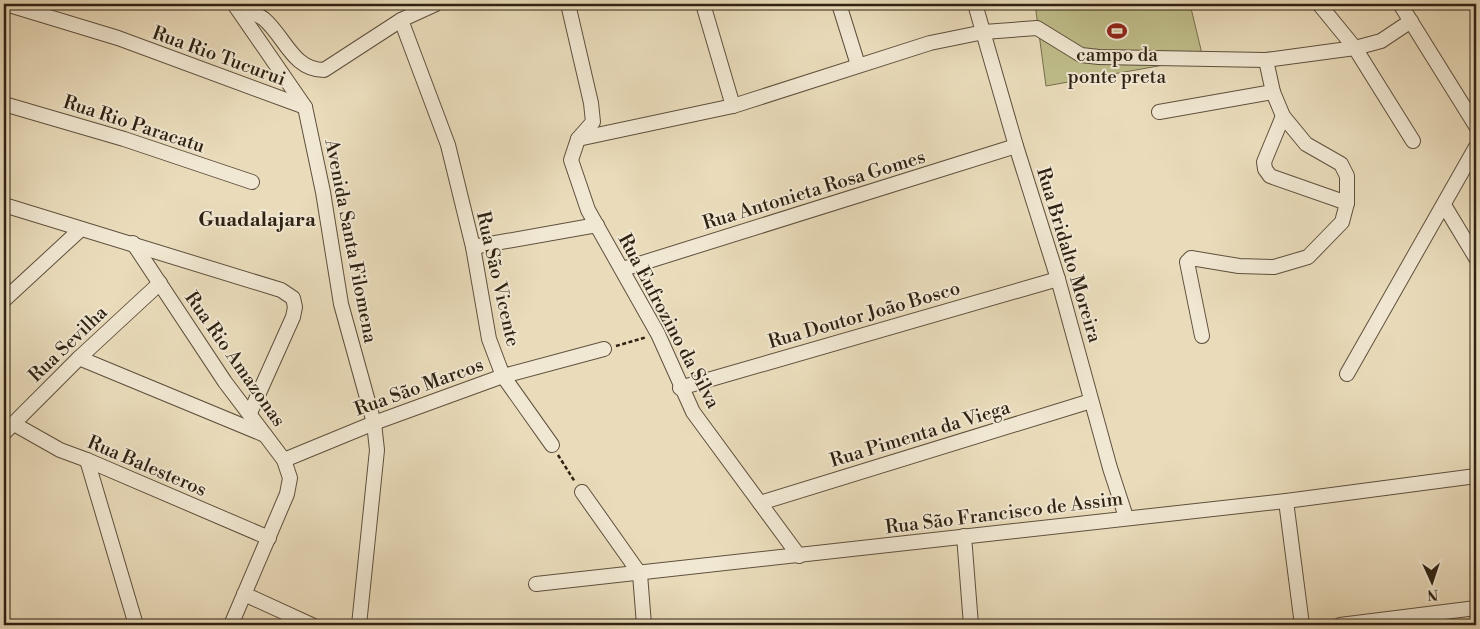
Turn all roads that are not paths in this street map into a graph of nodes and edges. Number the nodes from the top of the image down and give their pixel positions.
1 (6, 4) edge
2 (235, 4) edge
3 (436, 4) edge
4 (568, 4) edge
5 (703, 4) edge
6 (839, 4) edge
7 (975, 4) edge
8 (1318, 4) edge
9 (1400, 4) edge
10 (401, 20) junction
11 (1411, 21) junction
12 (984, 32) junction
13 (1355, 48) junction
14 (1266, 60) junction
15 (858, 65) junction
16 (1273, 92) junction
17 (4, 104) edge
18 (733, 106) junction
19 (305, 107) junction
20 (1159, 112) dead end
21 (1283, 116) junction
22 (1476, 126) edge
23 (578, 139) junction
24 (1413, 140) dead end
25 (1016, 146) junction
26 (1476, 147) edge
27 (252, 182) dead end
28 (1347, 203) junction
29 (4, 205) edge
30 (1444, 205) junction
31 (597, 225) junction
32 (80, 229) junction
33 (133, 243) junction
34 (473, 247) junction
35 (1476, 258) edge
36 (622, 269) junction
37 (1058, 279) junction
38 (160, 282) junction
39 (4, 300) edge
40 (1202, 336) dead end
41 (604, 349) road end
42 (79, 358) junction
43 (1346, 374) dead end
44 (503, 376) junction
45 (680, 388) junction
46 (1092, 401) junction
47 (250, 413) junction
48 (374, 423) junction
49 (9, 429) edge
50 (265, 434) junction
51 (552, 445) road end
52 (87, 460) junction
53 (284, 460) junction
54 (1476, 476) edge
55 (582, 492) road end
56 (1286, 501) junction
57 (760, 503) junction
58 (1126, 517) junction
59 (964, 536) junction
60 (269, 538) junction
61 (799, 556) junction
62 (640, 574) junction
63 (536, 584) dead end
64 (244, 594) junction
65 (1476, 608) edge
66 (136, 625) edge
67 (231, 625) edge
68 (312, 625) edge
69 (359, 625) edge
70 (644, 625) edge
71 (971, 625) edge
72 (1302, 625) edge
73 (1340, 625) edge

1 - 19 street, Rua Rio Tucurui
2 - 10 street
2 - 19 street, Avenida Santa Filomena
3 - 10 street
4 - 23 street
5 - 18 street
6 - 15 street
7 - 12 street, Rua Bridalto Moreira
8 - 13 street
9 - 11 street
10 - 34 street, Rua São Vicente
11 - 13 street
11 - 22 street
12 - 14 street
12 - 15 street
12 - 25 street, Rua Bridalto Moreira
13 - 14 street
13 - 24 street
14 - 16 street
15 - 18 street
16 - 20 street
16 - 21 street
17 - 27 street, Rua Rio Paracatu
18 - 23 street
19 - 48 street, Avenida Santa Filomena
21 - 28 street
21 - 28 street
23 - 31 street, Rua Eufrozino da Silva
25 - 36 street, Rua Antonieta Rosa Gomes
25 - 37 street, Rua Bridalto Moreira
26 - 30 street
28 - 40 street
29 - 32 street
30 - 35 street
30 - 43 street
31 - 34 street
31 - 36 street, Rua Eufrozino da Silva
32 - 33 street
32 - 39 street
33 - 38 street, Rua Rio Amazonas
33 - 47 street
34 - 44 street, Rua São Vicente
36 - 45 street, Rua Eufrozino da Silva
37 - 45 street, Rua Doutor João Bosco
37 - 46 street, Rua Bridalto Moreira
38 - 42 street, Rua Sevilha
38 - 47 street, Rua Rio Amazonas
41 - 44 street, Rua São Marcos
42 - 49 street, Rua Sevilha
42 - 50 street
44 - 48 street, Rua São Marcos
44 - 51 street, Rua São Vicente
45 - 57 street, Rua Eufrozino da Silva
46 - 57 street, Rua Pimenta da Viega
46 - 58 street, Rua Bridalto Moreira
47 - 50 street, Rua Rio Amazonas
48 - 53 street, Rua São Marcos
48 - 69 street, Avenida Santa Filomena
49 - 52 street, Rua Balesteros
50 - 53 street, Rua Rio Amazonas
52 - 60 street, Rua Balesteros
52 - 66 street
53 - 60 street, Rua Rio Amazonas
54 - 56 street, Rua São Francisco de Assim
55 - 62 street
56 - 58 street, Rua São Francisco de Assim
56 - 72 street
57 - 61 street, Rua Eufrozino da Silva
58 - 59 street, Rua São Francisco de Assim
59 - 61 street, Rua São Francisco de Assim
59 - 71 street
60 - 64 street, Rua Rio Amazonas
61 - 62 street, Rua São Francisco de Assim
62 - 63 street, Rua São Francisco de Assim
62 - 70 street
64 - 67 street, Rua Rio Amazonas
64 - 68 street
65 - 73 street

